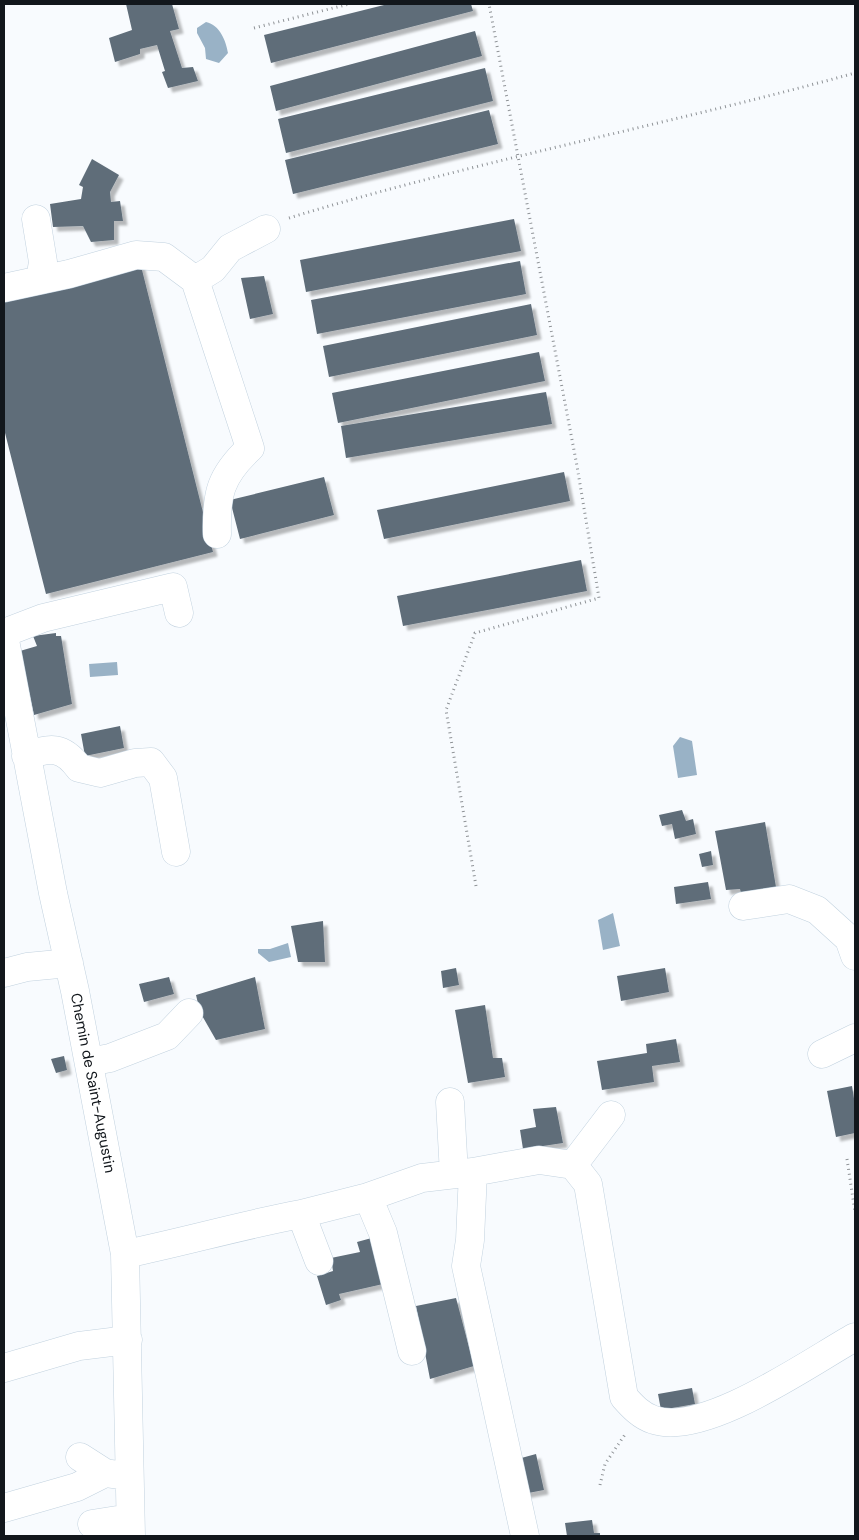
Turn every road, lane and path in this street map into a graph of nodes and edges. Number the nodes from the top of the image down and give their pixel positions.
1 (349, 4) edge
2 (489, 4) edge
3 (254, 28) dead end
4 (855, 73) edge
5 (519, 156) junction
6 (36, 219) dead end
7 (266, 229) joint
8 (40, 280) junction
9 (195, 280) junction
10 (4, 288) edge
11 (218, 534) dead end
12 (179, 613) dead end
13 (4, 634) edge
14 (26, 756) junction
15 (176, 852) dead end
16 (476, 886) dead end
17 (743, 906) dead end
18 (855, 956) edge
19 (69, 962) junction
20 (4, 973) edge
21 (189, 1013) dead end
22 (855, 1038) edge
23 (822, 1054) dead end
24 (89, 1062) junction
25 (450, 1102) dead end
26 (611, 1115) dead end
27 (847, 1159) dead end
28 (573, 1165) junction
29 (463, 1173) junction
30 (368, 1197) junction
31 (855, 1212) edge
32 (301, 1214) junction
33 (125, 1254) junction
34 (319, 1261) dead end
35 (855, 1337) edge
36 (128, 1340) junction
37 (412, 1351) dead end
38 (4, 1368) edge
39 (635, 1409) junction
40 (80, 1457) dead end
41 (117, 1475) junction
42 (600, 1485) dead end
43 (4, 1508) edge
44 (92, 1524) dead end
45 (130, 1527) edge
46 (525, 1536) edge

1 - 3 path
2 - 5 path
4 - 5 path
5 - 7 path
5 - 16 path
6 - 8 street
7 - 9 street
8 - 9 street
8 - 10 street
9 - 11 street
12 - 13 street
13 - 14 street, Chemin de Saint-Augustin
14 - 15 street
14 - 19 street, Chemin de Saint-Augustin
17 - 18 street
19 - 20 street
19 - 24 street, Chemin de Saint-Augustin
21 - 24 street
22 - 23 street
24 - 33 street, Chemin de Saint-Augustin
25 - 29 street
26 - 28 street
27 - 31 path
28 - 29 street
28 - 39 street
29 - 30 street
29 - 46 street
30 - 32 street
30 - 37 street
32 - 33 street
32 - 34 street
33 - 36 street, Chemin de Saint-Augustin
35 - 39 street
36 - 38 street
36 - 41 street, Chemin de Saint-Augustin
39 - 42 path
40 - 41 street
41 - 43 street
41 - 45 street, Chemin de Saint-Augustin
44 - 45 street

